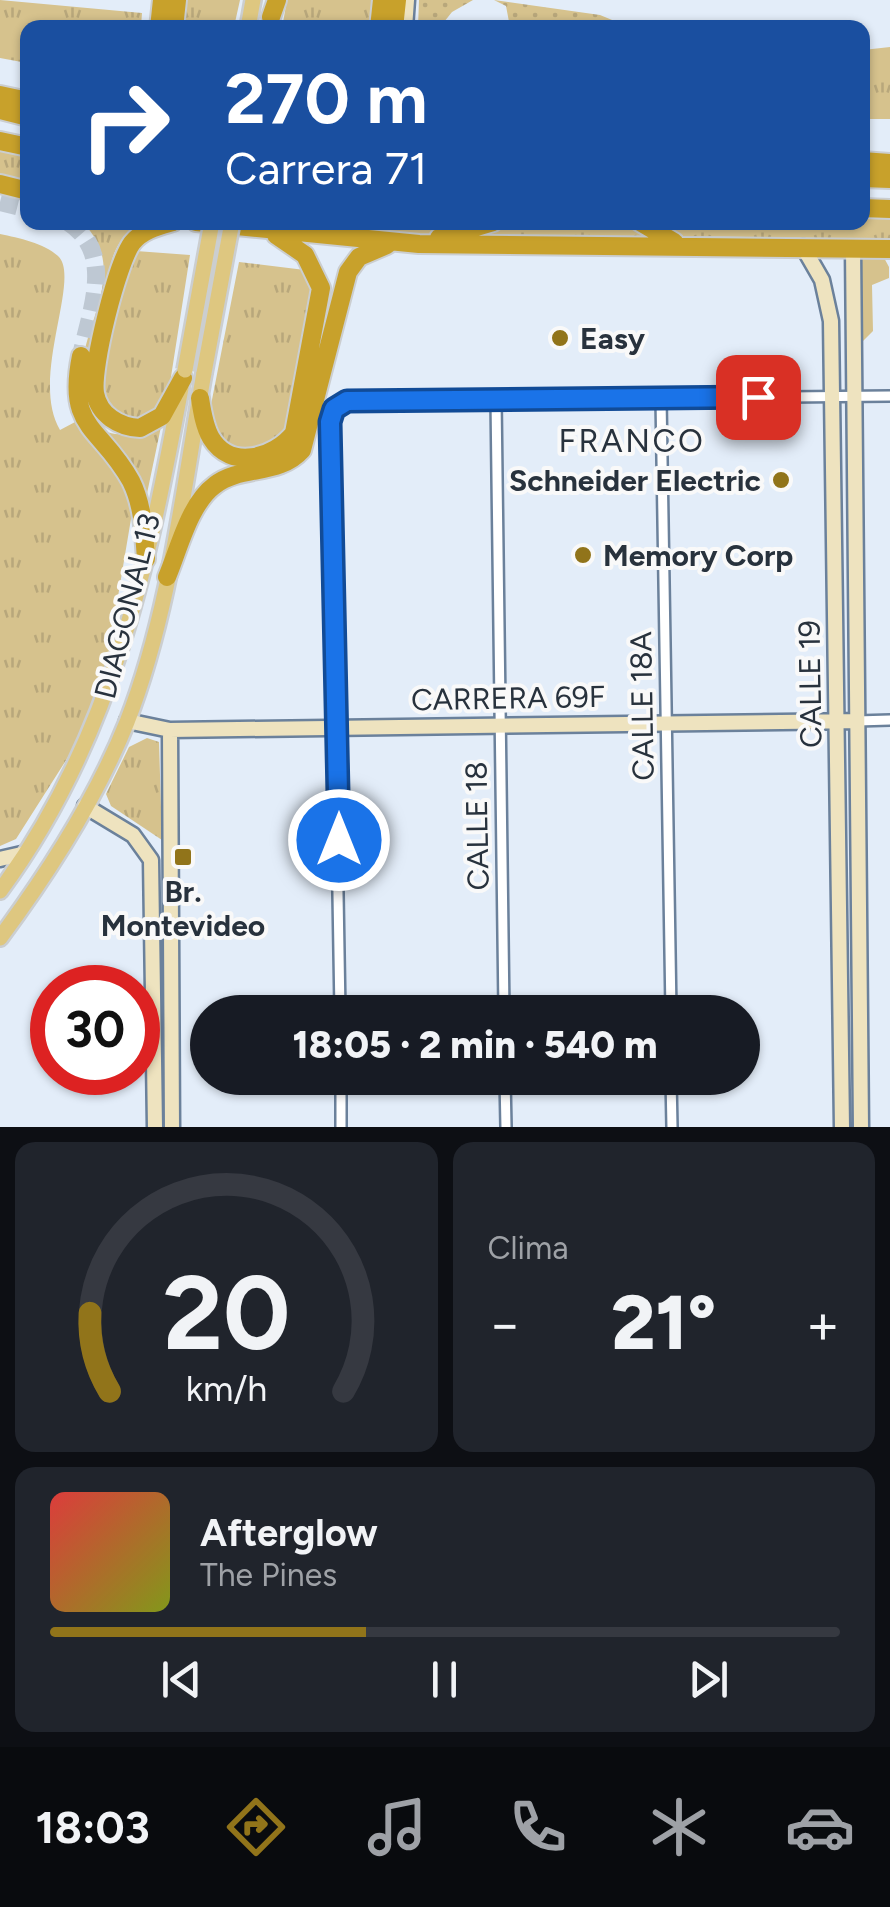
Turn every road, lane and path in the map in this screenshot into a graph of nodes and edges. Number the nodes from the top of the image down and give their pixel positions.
1 (152, 230) edge
2 (211, 230) edge
3 (231, 230) edge
4 (257, 230) edge
5 (465, 230) edge
6 (653, 230) edge
7 (272, 232) junction
8 (393, 242) junction
9 (419, 244) junction
10 (678, 245) junction
11 (803, 246) junction
12 (853, 248) junction
13 (890, 249) edge
14 (81, 356) tunnel mouth
15 (184, 374) junction
16 (834, 396) junction
17 (854, 396) junction
18 (890, 396) edge
19 (200, 398) junction
20 (661, 398) junction
21 (496, 400) junction
22 (146, 558) junction
23 (167, 578) junction
24 (890, 720) edge
25 (128, 721) junction
26 (838, 721) junction
27 (858, 721) junction
28 (668, 723) junction
29 (500, 725) junction
30 (338, 728) junction
31 (170, 730) junction
32 (85, 806) junction
33 (26, 853) junction
34 (0, 859) edge
35 (0, 891) edge
36 (0, 938) edge
37 (340, 995) edge
38 (504, 995) edge
39 (671, 995) edge
40 (340, 1095) edge
41 (505, 1095) edge
42 (672, 1095) edge
43 (155, 1127) edge
44 (172, 1127) edge
45 (341, 1127) edge
46 (506, 1127) edge
47 (672, 1127) edge
48 (842, 1127) edge
49 (862, 1127) edge

1 - 15 highway
2 - 15 main road, DIAGONAL 13, bridge
3 - 19 main road, DIAGONAL 13, bridge
4 - 7 highway
5 - 9 highway
6 - 10 highway
7 - 8 highway
7 - 19 highway
8 - 9 highway
8 - 23 highway
9 - 10 highway
10 - 11 highway
11 - 12 highway
11 - 16 street, CALLE 19
12 - 13 highway
12 - 17 street, CALLE 19
14 - 22 highway
15 - 22 main road, DIAGONAL 13
16 - 17 street
16 - 20 street
16 - 26 street, CALLE 19
17 - 18 street
17 - 27 street, CALLE 19
19 - 23 main road, DIAGONAL 13
20 - 21 street
20 - 28 street, CALLE 18A
21 - 29 street, CALLE 18
21 - 30 street
22 - 33 main road, DIAGONAL 13
23 - 25 main road, DIAGONAL 13
24 - 27 street, CARRERA 69F
25 - 31 street, CARRERA 69F
25 - 32 main road, DIAGONAL 13
26 - 27 street, CARRERA 69F
26 - 28 street, CARRERA 69F
26 - 48 street, CALLE 19
27 - 49 street, CALLE 19
28 - 29 street, CARRERA 69F
28 - 39 street, CALLE 18A
29 - 30 street, CARRERA 69F
29 - 38 street, CALLE 18
30 - 31 street, CARRERA 69F
30 - 37 street
31 - 44 street
32 - 36 main road, DIAGONAL 13
32 - 43 street
33 - 34 street
33 - 35 main road, DIAGONAL 13
40 - 45 street
41 - 46 street
42 - 47 street

